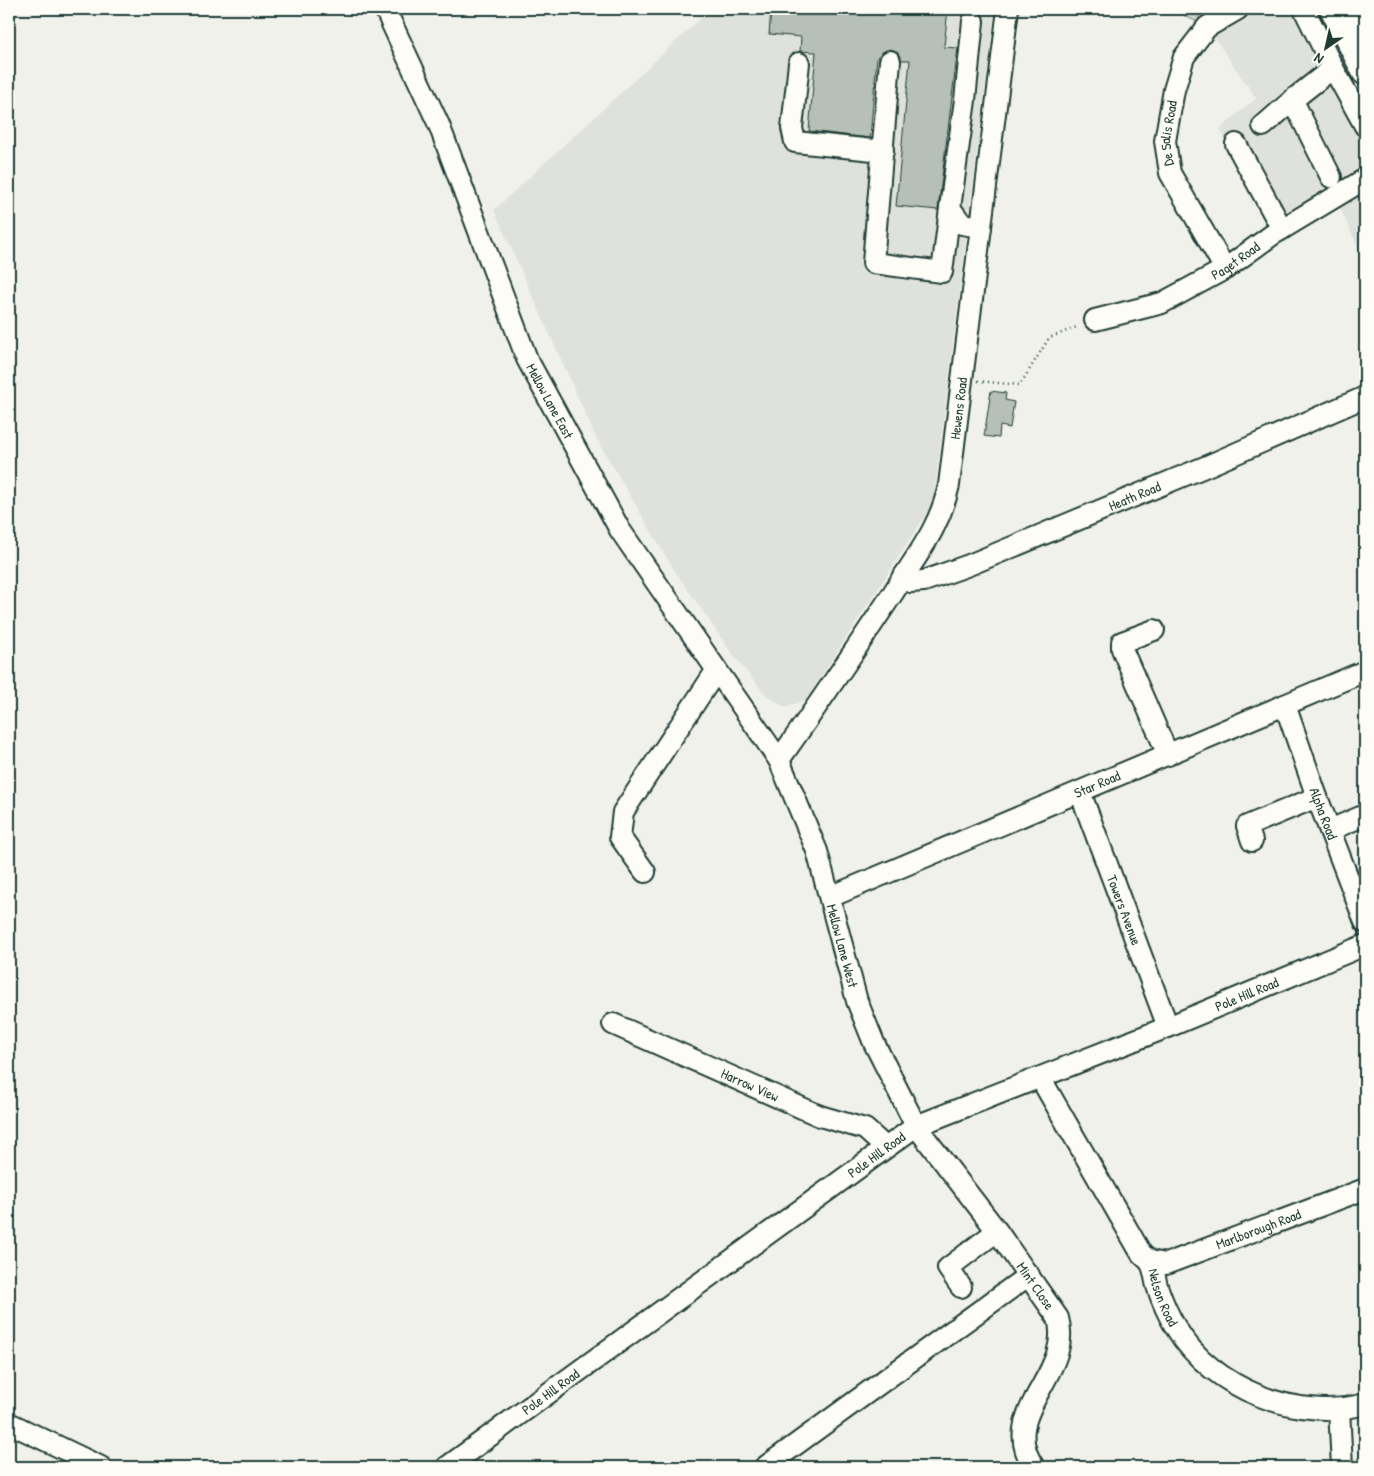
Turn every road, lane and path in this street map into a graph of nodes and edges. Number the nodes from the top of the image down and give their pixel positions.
1 (385, 9) edge
2 (1008, 9) edge
3 (1238, 9) edge
4 (1304, 9) edge
5 (1333, 9) edge
6 (1355, 9) edge
7 (973, 21) dead end
8 (1365, 29) edge
9 (890, 61) dead end
10 (799, 64) dead end
11 (1333, 68) junction
12 (1365, 72) edge
13 (1295, 98) junction
14 (1364, 120) edge
15 (1263, 126) dead end
16 (1236, 144) dead end
17 (883, 151) junction
18 (1331, 178) dead end
19 (1365, 179) edge
20 (950, 208) junction
21 (981, 227) junction
22 (1282, 229) junction
23 (1225, 269) junction
24 (1095, 320) joint
25 (962, 380) junction
26 (1365, 397) edge
27 (902, 578) junction
28 (1154, 630) dead end
29 (1365, 671) edge
30 (716, 672) junction
31 (1285, 704) junction
32 (1168, 755) junction
33 (779, 760) junction
34 (1080, 792) junction
35 (1317, 797) junction
36 (1365, 815) edge
37 (1330, 830) junction
38 (1252, 841) dead end
39 (645, 872) dead end
40 (830, 897) junction
41 (1365, 922) edge
42 (1365, 945) edge
43 (613, 1024) dead end
44 (1168, 1027) junction
45 (1040, 1079) junction
46 (916, 1126) junction
47 (885, 1147) junction
48 (1365, 1189) edge
49 (997, 1231) junction
50 (1150, 1262) junction
51 (1029, 1276) junction
52 (961, 1287) dead end
53 (1365, 1404) edge
54 (1339, 1409) junction
55 (9, 1423) edge
56 (88, 1464) edge
57 (447, 1467) edge
58 (765, 1467) edge
59 (1034, 1467) edge
60 (1342, 1467) edge

1 - 30 street, Mellow Lane East
2 - 21 street, Hewens Road
3 - 23 street, De Salis Road
4 - 11 street
5 - 12 main road
6 - 8 main road
7 - 20 street
9 - 17 street
10 - 17 street
11 - 13 street
11 - 14 street
13 - 15 street
13 - 18 street
16 - 22 street
17 - 20 street
19 - 22 street, Paget Road
20 - 21 street
21 - 25 street, Hewens Road
22 - 23 street, Paget Road
23 - 24 street, Paget Road
24 - 25 path
25 - 27 street, Hewens Road
26 - 27 street, Heath Road
27 - 33 street, Hewens Road
28 - 32 street
29 - 31 street, Star Road
30 - 33 street, Mellow Lane East
30 - 39 street
31 - 32 street, Star Road
31 - 35 street, Alpha Road
32 - 34 street, Star Road
33 - 40 street, Mellow Lane West
34 - 40 street, Star Road
34 - 44 street, Towers Avenue
35 - 37 street, Alpha Road
35 - 38 street
36 - 37 street
37 - 41 street, Alpha Road
40 - 46 street, Mellow Lane West
42 - 44 street, Pole Hill Road
43 - 47 street, Harrow View
44 - 45 street, Pole Hill Road
45 - 46 street, Pole Hill Road
45 - 50 street, Nelson Road
46 - 47 street, Pole Hill Road
46 - 49 street, Mint Close
47 - 57 street, Pole Hill Road
48 - 50 street, Marlborough Road
49 - 51 street, Mint Close
49 - 52 street
50 - 54 street, Nelson Road
51 - 58 street
51 - 59 street, Mint Close
53 - 54 street, Nelson Road
54 - 60 street
55 - 56 street

